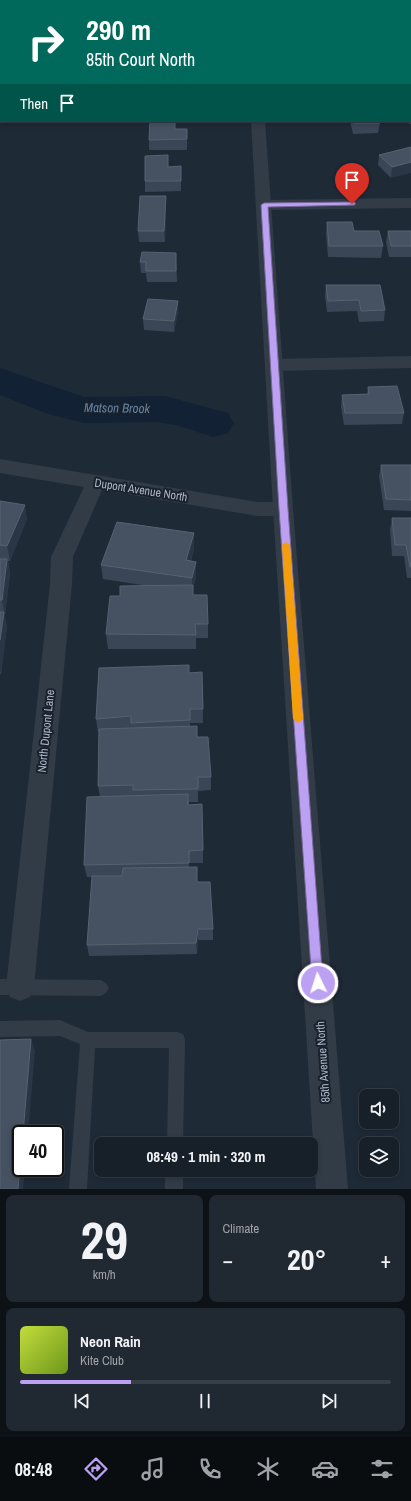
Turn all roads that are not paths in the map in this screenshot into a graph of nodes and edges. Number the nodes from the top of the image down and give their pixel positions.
1 (258, 122) edge
2 (411, 203) edge
3 (264, 205) junction
4 (411, 362) edge
5 (275, 364) junction
6 (0, 466) edge
7 (96, 482) junction
8 (283, 509) junction
9 (10, 987) edge
10 (101, 988) dead end
11 (0, 1029) edge
12 (88, 1040) junction
13 (175, 1137) edge
14 (174, 1177) edge
15 (78, 1189) edge
16 (174, 1189) edge
17 (332, 1189) edge

1 - 3 street, 85th Avenue North
2 - 3 street
3 - 5 street, 85th Avenue North
4 - 5 street
5 - 8 street, 85th Avenue North
6 - 7 street, Dupont Avenue North
7 - 8 street, Dupont Avenue North
7 - 9 street, North Dupont Lane
8 - 17 street, 85th Avenue North
9 - 10 lane
11 - 12 lane
12 - 13 lane
12 - 15 lane
14 - 16 lane

